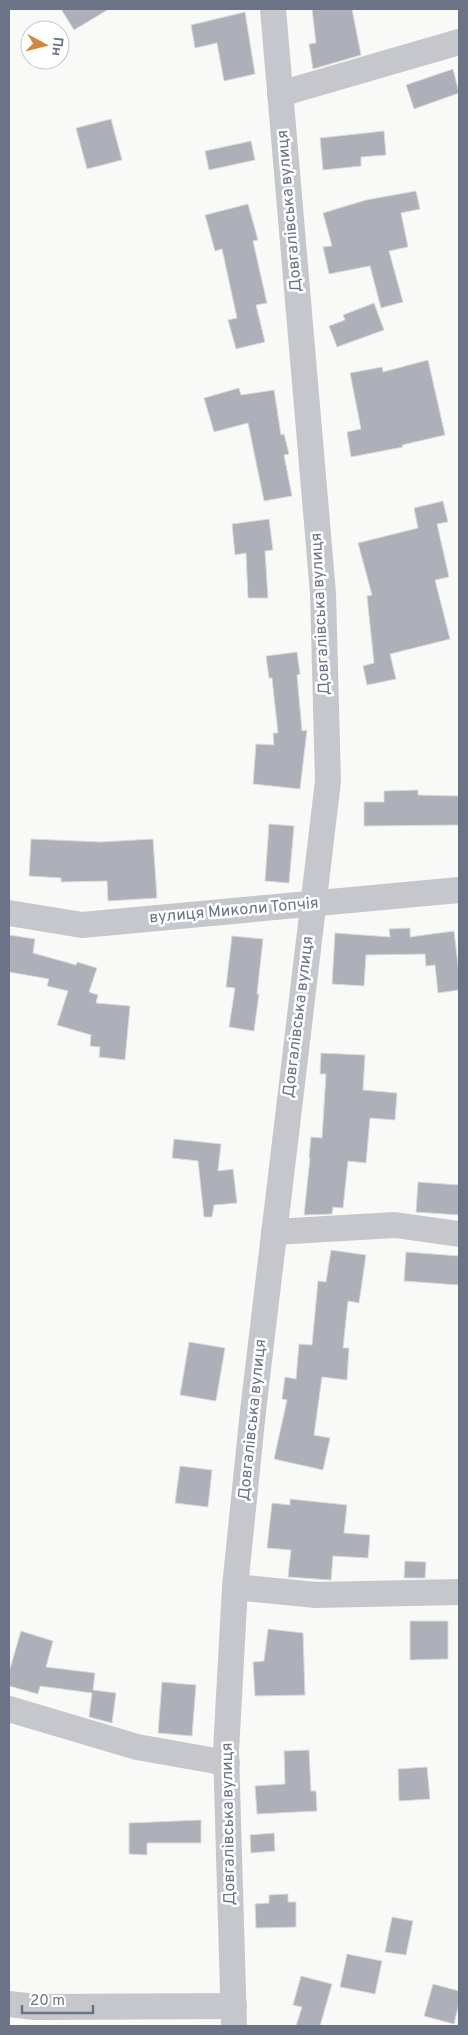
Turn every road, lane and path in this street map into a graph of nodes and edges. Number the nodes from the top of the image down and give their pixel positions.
1 (273, 9) edge
2 (459, 42) edge
3 (280, 94) junction
4 (459, 890) edge
5 (313, 904) junction
6 (9, 913) edge
7 (274, 1232) junction
8 (459, 1234) edge
9 (235, 1587) junction
10 (459, 1592) edge
11 (9, 1709) edge
12 (227, 1763) junction
13 (9, 2004) edge
14 (31, 2016) edge
15 (234, 2016) edge

1 - 3 street, Довгалівська вулиця
2 - 3 street
3 - 5 street, Довгалівська вулиця
4 - 5 street, вулиця Миколи Топчія
5 - 6 street, вулиця Миколи Топчія
5 - 7 street, Довгалівська вулиця
7 - 8 street
7 - 9 street, Довгалівська вулиця
9 - 10 street
9 - 12 street, Довгалівська вулиця
11 - 12 street
12 - 15 street, Довгалівська вулиця
13 - 14 street
14 - 15 street

